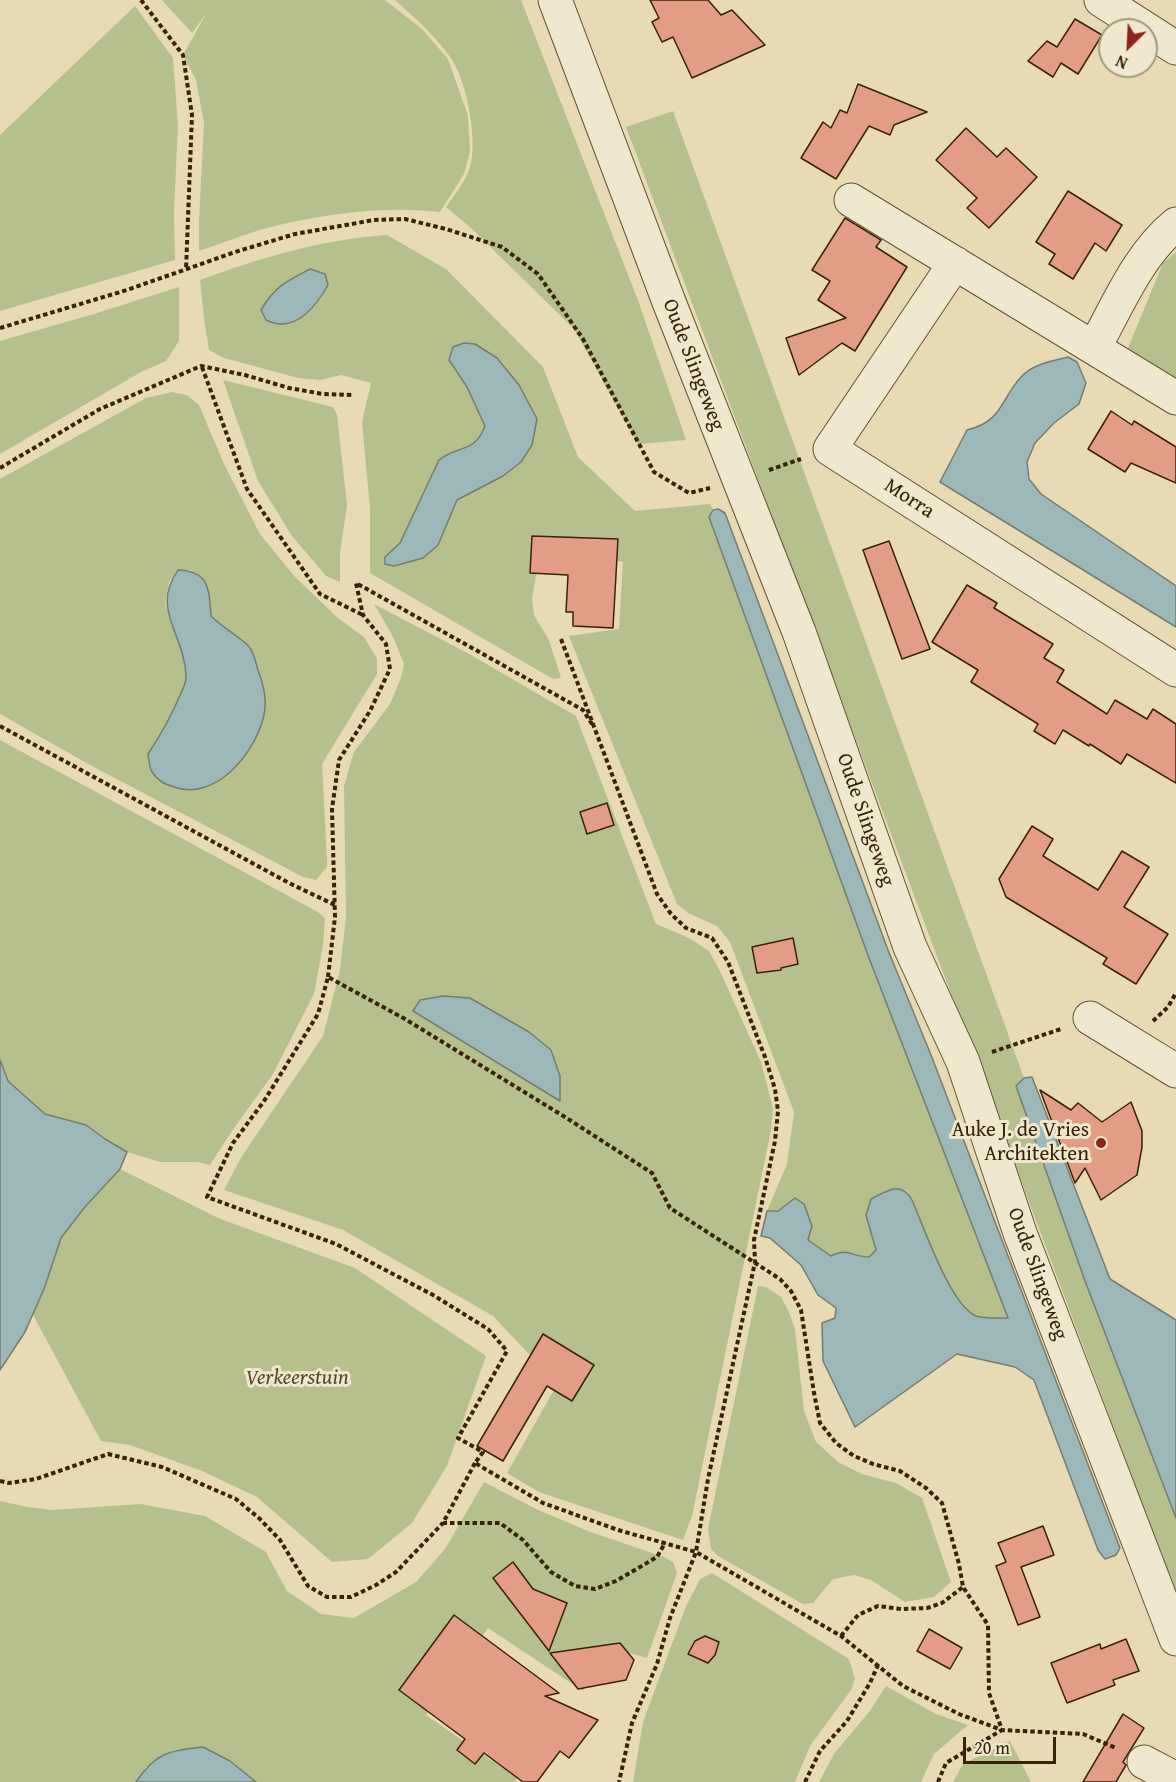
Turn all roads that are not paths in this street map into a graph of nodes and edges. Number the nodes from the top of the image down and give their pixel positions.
1 (555, 0) edge
2 (1101, 0) edge
3 (1176, 48) edge
4 (851, 200) dead end
5 (1176, 224) edge
6 (955, 263) junction
7 (1094, 348) junction
8 (1176, 398) edge
9 (1176, 670) edge
10 (1090, 1018) road end
11 (1176, 1071) edge
12 (1176, 1639) edge
13 (1144, 1762) road end
14 (1176, 1779) edge

1 - 12 street, Oude Slingeweg
2 - 3 street
4 - 6 street
5 - 7 street
6 - 7 street
6 - 9 street, Morra
7 - 8 street
10 - 11 street
13 - 14 street

